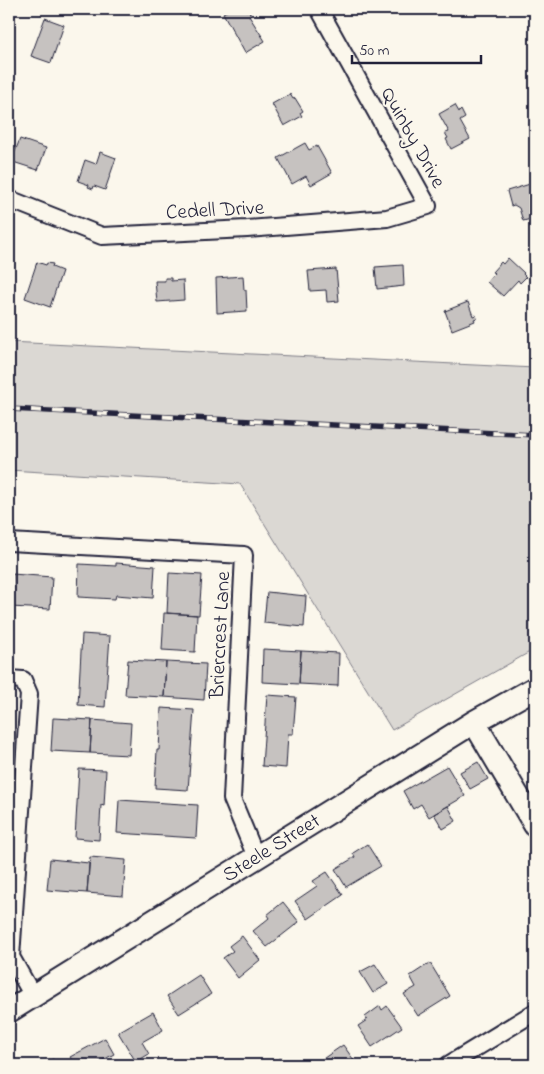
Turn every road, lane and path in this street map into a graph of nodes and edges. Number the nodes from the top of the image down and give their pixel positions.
1 (319, 9) edge
2 (9, 199) edge
3 (428, 206) joint
4 (9, 542) edge
5 (9, 679) edge
6 (535, 688) edge
7 (474, 722) junction
8 (535, 825) edge
9 (256, 857) junction
10 (33, 996) junction
11 (9, 1011) edge
12 (535, 1012) edge
13 (448, 1065) edge

1 - 3 street, Quinby Drive
2 - 3 street, Cedell Drive
4 - 9 street, Briercrest Lane
5 - 10 street
6 - 7 street, Steele Street
7 - 8 street
7 - 9 street, Steele Street
9 - 10 street, Steele Street
10 - 11 street, Steele Street
12 - 13 street

